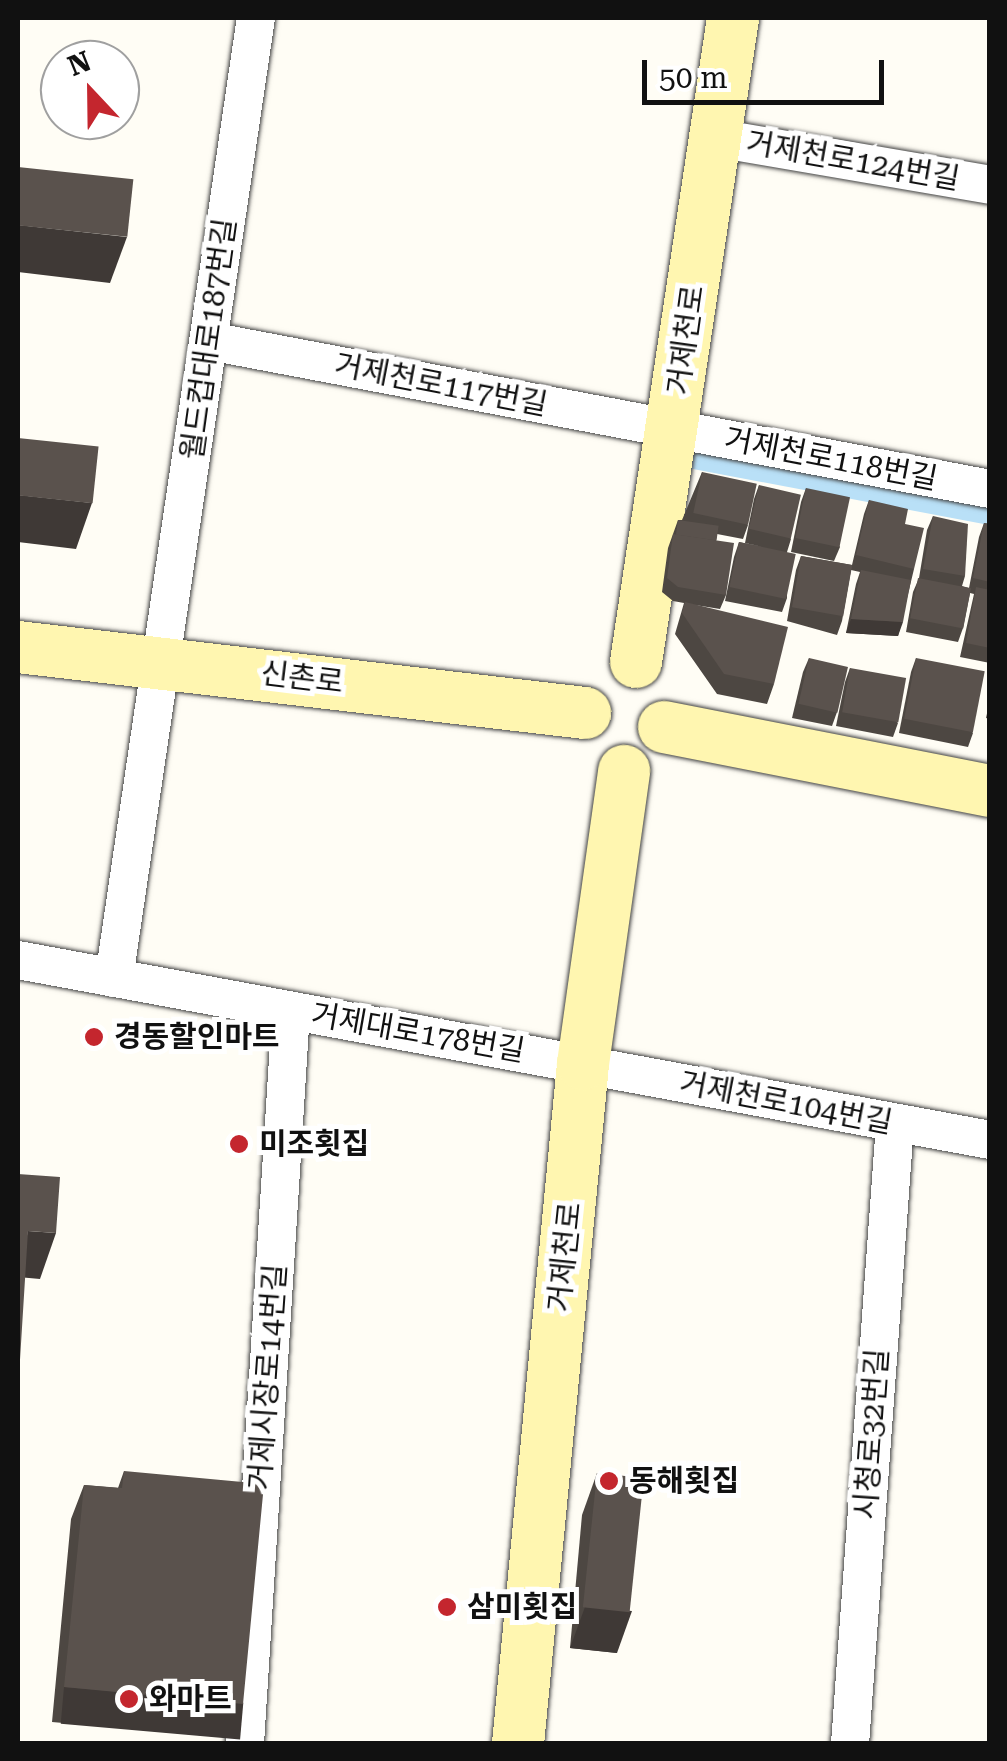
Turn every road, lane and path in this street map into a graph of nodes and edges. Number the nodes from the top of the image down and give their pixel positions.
1 (256, 18) edge
2 (733, 18) edge
3 (716, 138) junction
4 (990, 185) edge
5 (209, 341) junction
6 (673, 428) junction
7 (990, 490) edge
8 (18, 647) edge
9 (162, 660) junction
10 (636, 662) junction
11 (585, 713) junction
12 (664, 727) junction
13 (624, 771) junction
14 (990, 791) edge
15 (18, 960) edge
16 (114, 978) junction
17 (290, 1010) junction
18 (583, 1064) junction
19 (895, 1124) junction
20 (990, 1140) edge
21 (244, 1744) edge
22 (518, 1744) edge
23 (850, 1744) edge

1 - 5 street, 월드컵대로187번길
2 - 3 main road, 거제천로
3 - 4 street, 거제천로124번길
3 - 6 main road, 거제천로
5 - 6 street, 거제천로117번길
5 - 9 street, 월드컵대로187번길
6 - 7 street, 거제천로118번길
6 - 10 main road, 거제천로
8 - 9 main road, 신촌로
9 - 11 main road, 신촌로
9 - 16 street, 월드컵대로187번길
10 - 11 main road
10 - 12 main road
11 - 13 main road
12 - 13 main road
12 - 14 main road
13 - 18 main road, 거제천로
15 - 16 street, 거제대로178번길
16 - 17 street, 거제대로178번길
17 - 18 street, 거제대로178번길
17 - 21 street, 거제시장로14번길
18 - 19 street, 거제천로104번길
18 - 22 main road, 거제천로
19 - 20 street, 거제천로104번길
19 - 23 street, 시청로32번길

